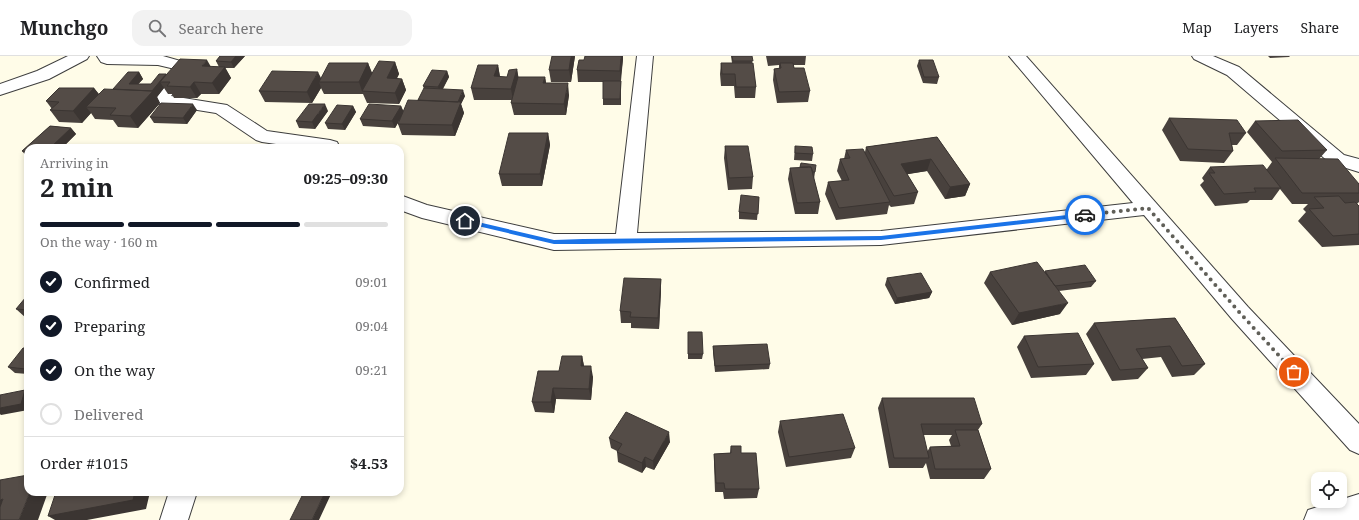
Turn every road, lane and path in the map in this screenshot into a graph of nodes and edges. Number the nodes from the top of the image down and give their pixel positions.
1 (81, 56) edge
2 (105, 56) edge
3 (645, 56) edge
4 (1017, 56) edge
5 (1200, 56) edge
6 (0, 90) edge
7 (316, 144) edge
8 (1359, 166) edge
9 (404, 204) edge
10 (1148, 208) junction
11 (626, 241) junction
12 (1359, 442) edge
13 (183, 496) edge
14 (1359, 507) edge
15 (174, 520) edge
16 (1318, 520) edge

1 - 6 street
2 - 7 street
3 - 11 street
4 - 10 street
5 - 8 street
9 - 11 street
10 - 11 street
10 - 12 street
13 - 15 street
14 - 16 street

